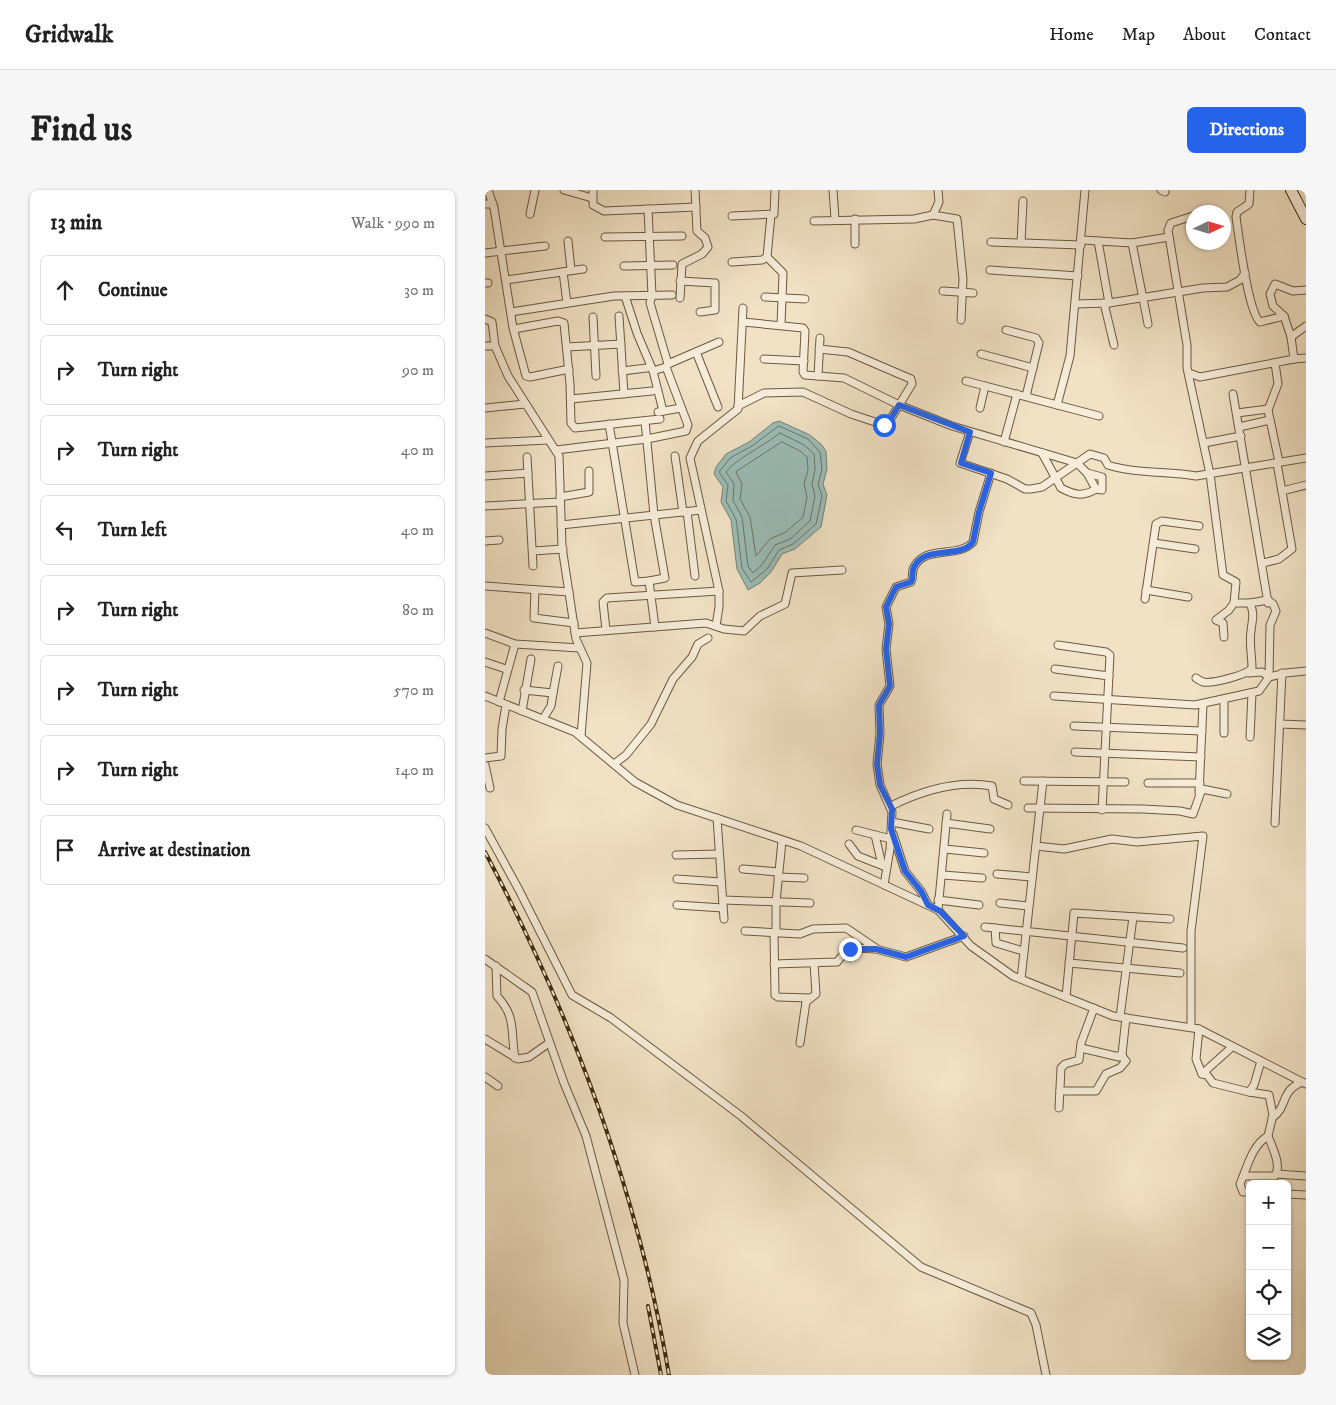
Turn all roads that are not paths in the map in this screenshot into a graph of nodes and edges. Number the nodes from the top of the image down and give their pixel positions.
1 (488, 190) edge
2 (535, 190) edge
3 (564, 190) edge
4 (695, 190) edge
5 (775, 190) edge
6 (833, 190) edge
7 (938, 190) edge
8 (1085, 190) edge
9 (1250, 190) edge
10 (1291, 190) edge
11 (592, 194) edge
12 (1023, 201) dead end
13 (489, 204) edge
14 (696, 207) junction
15 (648, 209) junction
16 (530, 214) dead end
17 (771, 214) junction
18 (933, 215) junction
19 (731, 216) dead end
20 (1186, 218) edge
21 (835, 219) junction
22 (855, 219) junction
23 (1306, 219) edge
24 (814, 221) dead end
25 (650, 235) junction
26 (682, 236) dead end
27 (605, 237) dead end
28 (1169, 237) junction
29 (568, 241) dead end
30 (1098, 241) junction
31 (991, 242) dead end
32 (1081, 242) junction
33 (1021, 243) junction
34 (1132, 243) junction
35 (855, 244) dead end
36 (545, 246) dead end
37 (501, 251) junction
38 (485, 253) edge
39 (767, 257) junction
40 (732, 262) dead end
41 (650, 265) junction
42 (673, 265) dead end
43 (624, 266) dead end
44 (583, 269) dead end
45 (571, 270) junction
46 (991, 270) dead end
47 (563, 272) junction
48 (1245, 272) junction
49 (1078, 276) junction
50 (506, 280) junction
51 (680, 281) junction
52 (1306, 290) edge
53 (943, 291) dead end
54 (963, 292) junction
55 (973, 292) dead end
56 (1178, 292) junction
57 (672, 295) dead end
58 (625, 296) junction
59 (651, 296) junction
60 (765, 297) dead end
61 (680, 298) dead end
62 (782, 298) junction
63 (1143, 298) junction
64 (805, 299) dead end
65 (567, 303) junction
66 (1106, 303) junction
67 (1075, 304) junction
68 (743, 308) dead end
69 (511, 312) junction
70 (700, 312) dead end
71 (619, 316) dead end
72 (1284, 316) junction
73 (593, 317) dead end
74 (485, 319) edge
75 (961, 320) dead end
76 (743, 322) junction
77 (1148, 324) dead end
78 (781, 325) junction
79 (1306, 326) edge
80 (514, 329) junction
81 (1007, 330) dead end
82 (1291, 337) junction
83 (820, 338) dead end
84 (719, 342) dead end
85 (621, 344) junction
86 (594, 345) junction
87 (1114, 345) dead end
88 (485, 346) edge
89 (495, 346) junction
90 (567, 347) junction
91 (819, 349) junction
92 (696, 352) junction
93 (981, 354) dead end
94 (1306, 358) edge
95 (763, 359) dead end
96 (1294, 359) junction
97 (804, 361) junction
98 (1275, 363) junction
99 (667, 365) junction
100 (1033, 368) junction
101 (569, 369) junction
102 (650, 369) junction
103 (623, 371) junction
104 (1189, 373) junction
105 (596, 376) dead end
106 (818, 376) junction
107 (966, 381) dead end
108 (985, 386) junction
109 (652, 391) dead end
110 (624, 394) junction
111 (1017, 394) junction
112 (1233, 394) dead end
113 (1026, 396) junction
114 (571, 399) junction
115 (525, 404) junction
116 (899, 405) junction
117 (1057, 405) junction
118 (738, 406) junction
119 (718, 407) dead end
120 (485, 408) edge
121 (681, 408) junction
122 (980, 408) dead end
123 (1268, 409) junction
124 (1237, 413) junction
125 (660, 414) junction
126 (1099, 416) dead end
127 (1270, 420) junction
128 (645, 421) junction
129 (609, 424) junction
130 (1239, 427) junction
131 (970, 432) junction
132 (1241, 436) junction
133 (647, 439) junction
134 (548, 440) junction
135 (613, 442) junction
136 (1003, 442) junction
137 (485, 443) edge
138 (1204, 443) junction
139 (556, 450) junction
140 (1042, 453) junction
141 (675, 456) dead end
142 (527, 457) dead end
143 (1306, 458) edge
144 (1278, 462) junction
145 (1077, 463) junction
146 (1247, 468) junction
147 (589, 471) dead end
148 (529, 473) junction
149 (991, 473) junction
150 (1087, 473) junction
151 (1210, 474) junction
152 (485, 476) edge
153 (1055, 478) junction
154 (1306, 485) edge
155 (1096, 489) junction
156 (1282, 491) junction
157 (560, 499) junction
158 (531, 504) junction
159 (485, 506) edge
160 (701, 510) junction
161 (685, 512) junction
162 (654, 515) junction
163 (625, 519) junction
164 (561, 525) junction
165 (1199, 526) dead end
166 (499, 540) dead end
167 (485, 541) edge
168 (1153, 543) junction
169 (1195, 549) dead end
170 (563, 550) junction
171 (533, 551) junction
172 (1263, 563) junction
173 (533, 566) dead end
174 (842, 570) dead end
175 (695, 576) dead end
176 (649, 581) junction
177 (485, 586) edge
178 (535, 590) junction
179 (1146, 590) junction
180 (719, 591) junction
181 (569, 592) junction
182 (652, 596) junction
183 (1188, 597) dead end
184 (1145, 600) dead end
185 (1268, 601) junction
186 (1233, 603) junction
187 (1250, 603) junction
188 (574, 623) junction
189 (716, 626) junction
190 (655, 627) junction
191 (606, 630) junction
192 (485, 633) edge
193 (575, 633) junction
194 (1224, 637) dead end
195 (708, 638) dead end
196 (515, 644) junction
197 (1058, 645) dead end
198 (579, 648) junction
199 (531, 659) dead end
200 (485, 662) edge
201 (558, 666) dead end
202 (506, 669) junction
203 (1055, 669) dead end
204 (1306, 671) edge
205 (1248, 673) junction
206 (1282, 673) junction
207 (1109, 676) junction
208 (1269, 677) junction
209 (1196, 678) dead end
210 (524, 690) junction
211 (1252, 692) junction
212 (553, 693) junction
213 (485, 696) edge
214 (1054, 696) dead end
215 (1224, 699) junction
216 (1107, 700) junction
217 (503, 703) junction
218 (1203, 704) junction
219 (522, 711) junction
220 (543, 719) junction
221 (1280, 724) junction
222 (1306, 725) edge
223 (1074, 726) dead end
224 (1105, 727) junction
225 (1202, 731) junction
226 (1223, 733) dead end
227 (581, 736) junction
228 (1250, 737) dead end
229 (1075, 752) dead end
230 (1104, 753) junction
231 (1201, 757) junction
232 (485, 758) edge
233 (485, 764) edge
234 (614, 764) junction
235 (1024, 781) dead end
236 (1043, 781) junction
237 (1103, 782) junction
238 (1125, 782) dead end
239 (1149, 783) dead end
240 (1200, 784) junction
241 (490, 788) dead end
242 (1227, 794) dead end
243 (1198, 804) junction
244 (1008, 805) dead end
245 (891, 806) junction
246 (1028, 808) dead end
247 (1040, 809) junction
248 (1102, 810) junction
249 (947, 814) dead end
250 (717, 818) junction
251 (946, 823) junction
252 (1275, 823) dead end
253 (892, 826) junction
254 (485, 828) edge
255 (929, 829) dead end
256 (990, 829) dead end
257 (856, 830) dead end
258 (875, 835) junction
259 (891, 839) junction
260 (782, 841) junction
261 (849, 844) dead end
262 (1036, 846) junction
263 (945, 849) junction
264 (676, 854) dead end
265 (719, 854) junction
266 (983, 854) dead end
267 (884, 866) junction
268 (743, 869) dead end
269 (778, 874) junction
270 (997, 874) dead end
271 (943, 875) junction
272 (1032, 877) junction
273 (804, 878) dead end
274 (982, 878) dead end
275 (677, 879) dead end
276 (721, 882) junction
277 (884, 885) junction
278 (723, 900) junction
279 (938, 900) junction
280 (776, 902) junction
281 (810, 903) dead end
282 (1000, 903) dead end
283 (677, 904) dead end
284 (928, 905) junction
285 (979, 905) dead end
286 (1028, 906) junction
287 (723, 908) junction
288 (938, 910) junction
289 (1133, 917) junction
290 (725, 919) dead end
291 (1170, 919) dead end
292 (985, 927) dead end
293 (995, 928) junction
294 (745, 932) dead end
295 (1025, 932) junction
296 (775, 933) junction
297 (964, 936) junction
298 (1072, 937) junction
299 (1129, 942) junction
300 (1183, 948) dead end
301 (877, 950) junction
302 (1023, 951) junction
303 (485, 960) edge
304 (814, 963) junction
305 (774, 964) junction
306 (1069, 964) junction
307 (495, 966) junction
308 (1127, 967) junction
309 (1179, 973) dead end
310 (1021, 979) junction
311 (1065, 997) junction
312 (809, 998) junction
313 (1095, 1008) junction
314 (1123, 1017) junction
315 (1195, 1028) junction
316 (485, 1039) edge
317 (549, 1043) junction
318 (800, 1043) dead end
319 (1232, 1047) junction
320 (1081, 1048) junction
321 (515, 1058) junction
322 (1123, 1059) junction
323 (1261, 1061) junction
324 (1202, 1074) junction
325 (485, 1077) edge
326 (1304, 1083) edge
327 (498, 1086) dead end
328 (1060, 1091) junction
329 (1249, 1092) junction
330 (1059, 1108) dead end
331 (1272, 1118) junction
332 (1268, 1136) junction
333 (1276, 1174) junction
334 (1244, 1176) junction
335 (1306, 1176) edge
336 (1246, 1191) edge
337 (1291, 1194) edge
338 (1306, 1195) edge
339 (635, 1375) edge
340 (1046, 1375) edge

1 - 13 street
2 - 16 street
3 - 11 street
4 - 14 street
5 - 17 street
6 - 21 street
7 - 18 street
8 - 32 street
9 - 48 street
10 - 23 street
11 - 15 street
12 - 33 street
13 - 37 street
14 - 15 street
14 - 51 street
15 - 25 street
17 - 19 street
17 - 39 street
18 - 22 street
18 - 54 street
20 - 28 street
21 - 22 street
21 - 24 street
22 - 35 street
25 - 26 street
25 - 27 street
25 - 41 street
28 - 34 street
28 - 56 street
29 - 45 street
30 - 32 street
30 - 34 street
30 - 66 street
31 - 33 street
32 - 33 street
32 - 49 street
34 - 63 street
36 - 37 street
37 - 38 street
37 - 50 street
39 - 40 street
39 - 62 street
41 - 42 street
41 - 43 street
41 - 59 street
44 - 45 street
45 - 47 street
46 - 49 street
47 - 50 street
47 - 65 street
48 - 56 street
48 - 72 street
49 - 67 street
50 - 69 street
51 - 61 street
51 - 70 street
52 - 72 street
53 - 54 street
54 - 55 street
54 - 75 street
56 - 63 street
56 - 104 street
57 - 59 street
58 - 59 street
58 - 65 street
58 - 102 street
59 - 99 street
60 - 62 street
62 - 64 street
62 - 78 street
63 - 66 street
63 - 77 street
65 - 69 street
66 - 67 street
66 - 87 street
67 - 117 street
68 - 76 street
69 - 80 street
71 - 85 street
72 - 82 street
73 - 86 street
74 - 89 street
76 - 78 street
76 - 118 street
78 - 97 street
79 - 82 street
80 - 90 street
80 - 101 street
81 - 100 street
82 - 96 street
83 - 91 street
84 - 92 street
85 - 86 street
85 - 103 street
86 - 90 street
86 - 105 street
88 - 89 street
89 - 115 street
90 - 101 street
91 - 106 street
91 - 116 street
92 - 99 street
92 - 119 street
93 - 100 street
94 - 96 street
95 - 97 street
96 - 98 street
97 - 106 street
98 - 104 street
98 - 123 street
99 - 102 street
99 - 121 street
100 - 113 street
101 - 114 street
102 - 103 street
102 - 125 street
103 - 110 street
104 - 138 street
106 - 116 street
107 - 108 street
108 - 111 street
108 - 122 street
109 - 110 street
110 - 114 street
111 - 113 street
111 - 136 street
112 - 124 street
113 - 117 street
114 - 129 street
115 - 120 street
115 - 134 street
116 - 118 street
116 - 131 street
117 - 126 street
118 - 160 street
121 - 125 street
121 - 133 street
123 - 124 street
123 - 127 street
124 - 130 street
125 - 128 street
127 - 130 street
127 - 144 street
128 - 129 street
128 - 133 street
129 - 135 street
130 - 132 street
131 - 136 street
131 - 149 street
132 - 138 street
132 - 146 street
133 - 135 street
133 - 162 street
134 - 137 street
134 - 139 street
135 - 139 street
135 - 163 street
136 - 140 street
138 - 151 street
139 - 157 street
140 - 145 street
140 - 153 street
141 - 161 street
142 - 148 street
143 - 144 street
144 - 146 street
144 - 156 street
145 - 150 street
145 - 151 street
145 - 153 street
146 - 151 street
146 - 172 street
147 - 157 street
148 - 152 street
148 - 158 street
149 - 153 street
149 - 245 street
150 - 155 street
150 - 155 street
151 - 186 street
153 - 155 street
154 - 156 street
156 - 172 street
157 - 158 street
157 - 164 street
158 - 159 street
158 - 171 street
160 - 161 street
160 - 180 street
161 - 162 street
161 - 175 street
162 - 163 street
162 - 176 street
163 - 164 street
163 - 176 street
164 - 170 street
165 - 168 street
166 - 167 street
168 - 169 street
168 - 179 street
170 - 171 street
170 - 181 street
171 - 173 street
172 - 185 street
174 - 189 street
176 - 182 street
177 - 178 street
178 - 181 street
178 - 188 street
179 - 183 street
179 - 184 street
180 - 182 street
180 - 189 street
181 - 188 street
182 - 190 street
182 - 191 street
185 - 187 street
185 - 208 street
186 - 187 street
186 - 194 street
187 - 205 street
188 - 193 street
189 - 190 street
190 - 191 street
191 - 193 street
192 - 196 street
193 - 198 street
195 - 234 street
196 - 198 street
196 - 202 street
197 - 207 street
198 - 227 street
199 - 210 street
200 - 202 street
201 - 212 street
202 - 217 street
203 - 207 street
204 - 206 street
205 - 208 street
205 - 209 street
206 - 208 street
206 - 221 street
207 - 216 street
208 - 211 street
210 - 212 street
210 - 219 street
211 - 215 street
211 - 228 street
212 - 220 street
213 - 217 street
214 - 216 street
215 - 218 street
215 - 226 street
216 - 218 street
216 - 224 street
217 - 219 street
217 - 232 street
218 - 225 street
219 - 220 street
220 - 227 street
221 - 222 street
221 - 252 street
223 - 224 street
224 - 225 street
224 - 230 street
225 - 231 street
227 - 234 street
229 - 230 street
230 - 231 street
230 - 237 street
231 - 240 street
233 - 241 street
234 - 250 street
235 - 236 street
236 - 237 street
236 - 247 street
237 - 238 street
237 - 248 street
239 - 240 street
240 - 243 street
242 - 243 street
243 - 248 street
244 - 245 street
245 - 253 street
246 - 247 street
247 - 248 street
247 - 262 street
249 - 251 street
250 - 260 street
250 - 265 street
251 - 256 street
251 - 263 street
253 - 255 street
253 - 259 street
253 - 284 street
254 - 340 street
257 - 258 street
258 - 259 street
258 - 267 street
259 - 267 street
260 - 269 street
260 - 277 street
261 - 267 street
262 - 272 street
262 - 315 street
263 - 266 street
263 - 271 street
264 - 265 street
265 - 276 street
267 - 277 street
268 - 269 street
269 - 273 street
269 - 280 street
270 - 272 street
271 - 274 street
271 - 279 street
272 - 286 street
275 - 276 street
276 - 278 street
277 - 284 street
278 - 280 street
278 - 287 street
279 - 285 street
279 - 288 street
280 - 281 street
280 - 296 street
282 - 286 street
283 - 287 street
284 - 288 street
286 - 295 street
287 - 290 street
288 - 297 street
289 - 291 street
289 - 298 street
289 - 299 street
292 - 293 street
293 - 295 street
293 - 302 street
294 - 296 street
295 - 298 street
295 - 302 street
296 - 301 street
296 - 305 street
297 - 301 street
297 - 310 street
298 - 299 street
298 - 306 street
299 - 300 street
299 - 308 street
301 - 304 street
302 - 310 street
303 - 307 street
304 - 305 street
304 - 312 street
305 - 312 street
306 - 308 street
306 - 311 street
307 - 317 street
307 - 321 street
308 - 309 street
308 - 314 street
310 - 311 street
311 - 313 street
312 - 318 street
313 - 314 street
313 - 320 street
314 - 315 street
314 - 322 street
315 - 319 street
315 - 324 street
316 - 321 street
317 - 321 street
317 - 339 street
319 - 323 street
319 - 324 street
320 - 322 street
320 - 328 street
322 - 328 street
323 - 326 street
323 - 329 street
324 - 329 street
325 - 327 street
326 - 331 street
328 - 330 street
329 - 331 street
331 - 332 street
332 - 333 street
332 - 334 street
333 - 334 street
333 - 335 street
334 - 336 street
337 - 338 street

